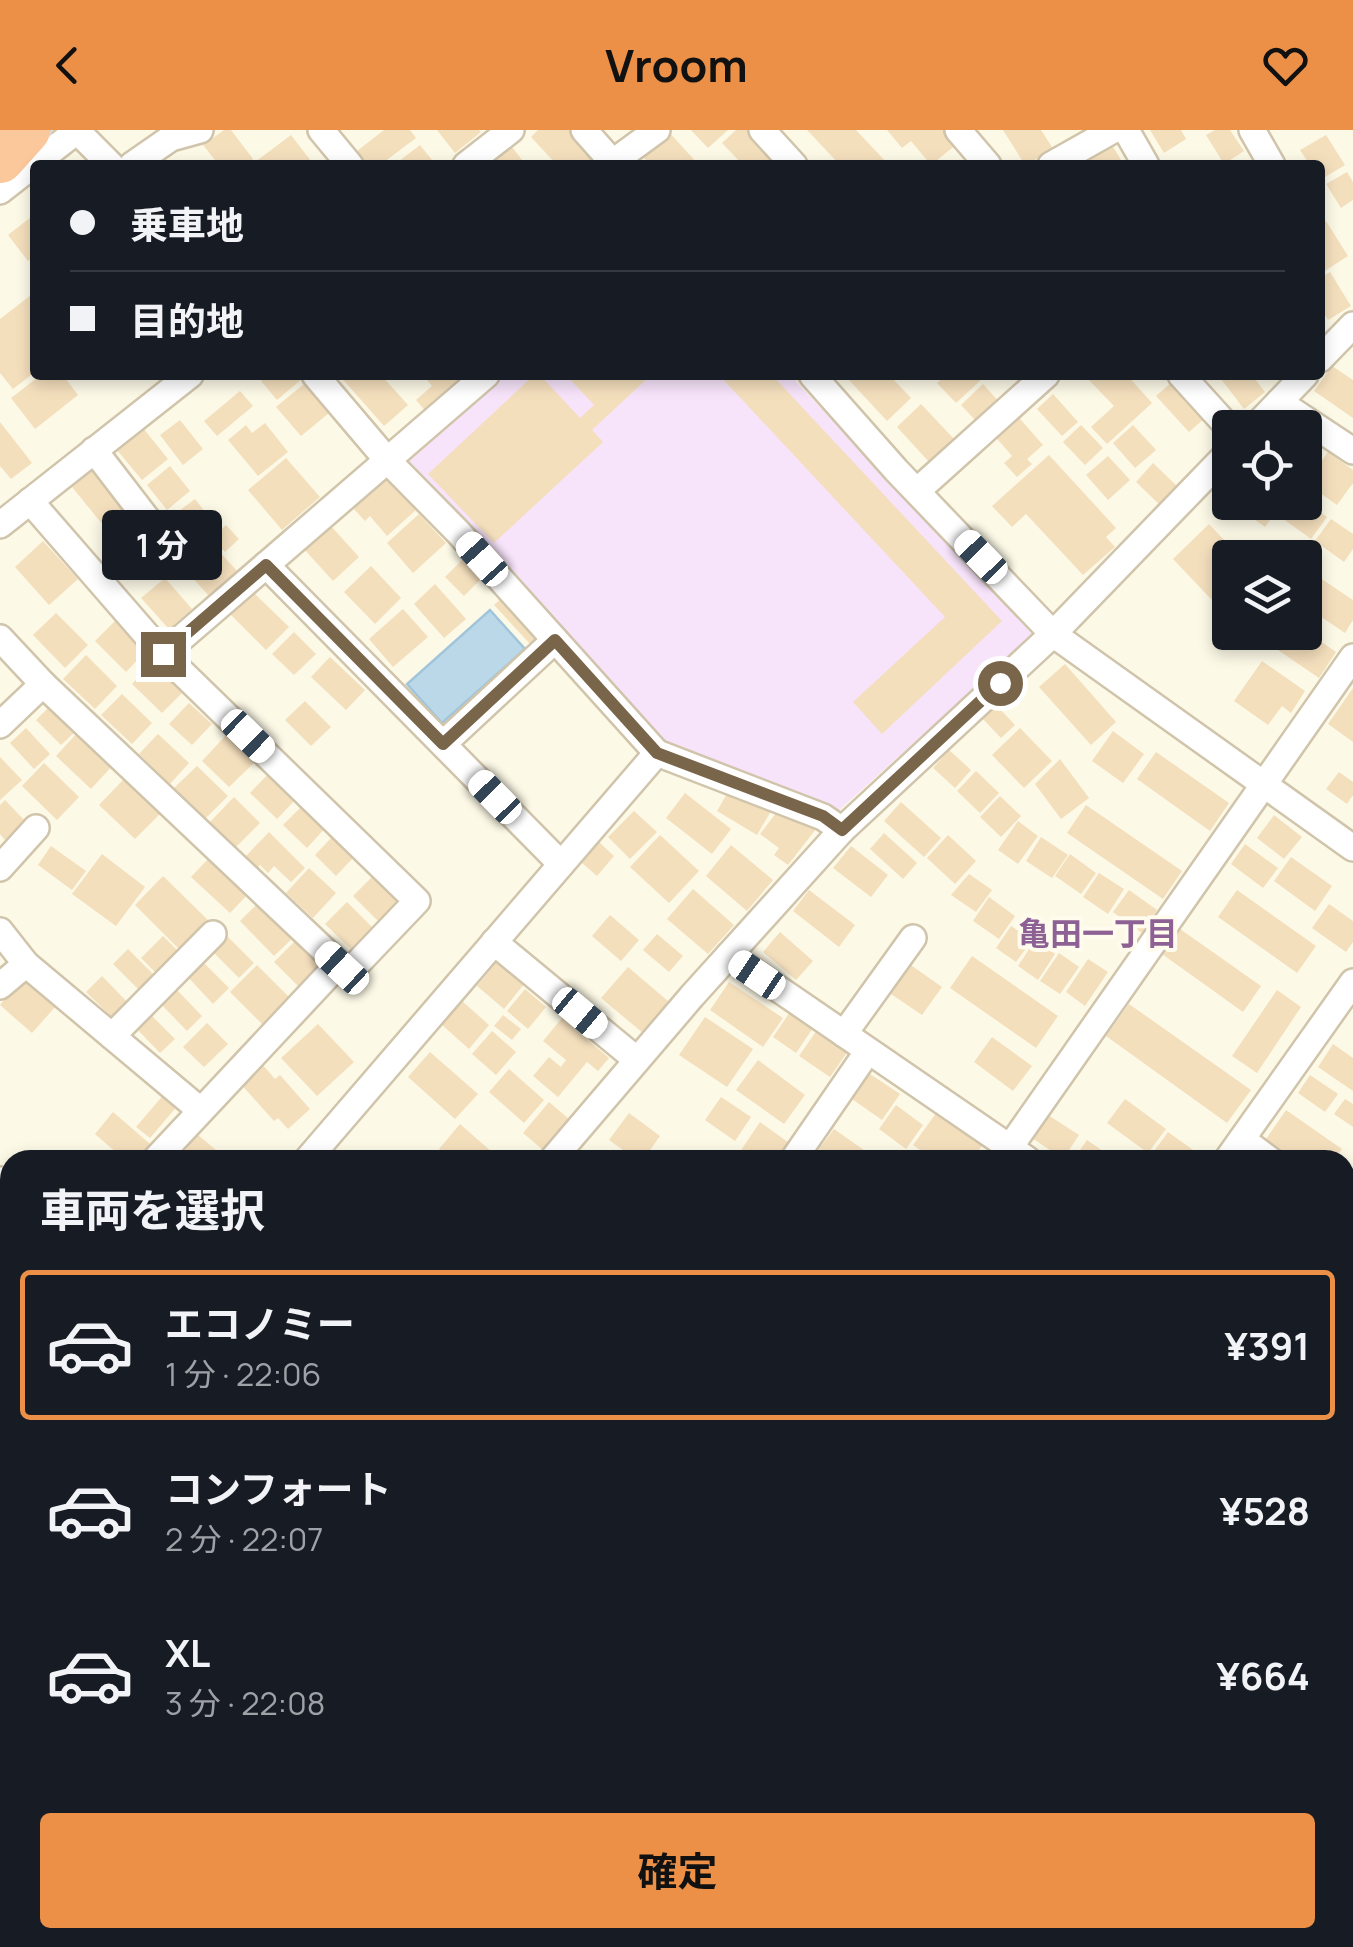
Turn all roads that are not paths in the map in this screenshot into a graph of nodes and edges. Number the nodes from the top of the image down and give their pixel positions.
1 (26, 130) edge
2 (200, 130) edge
3 (322, 130) edge
4 (584, 130) edge
5 (656, 130) edge
6 (762, 130) edge
7 (958, 130) edge
8 (1113, 130) edge
9 (1126, 130) edge
10 (1252, 130) edge
11 (78, 131) edge
12 (502, 133) edge
13 (0, 159) edge
14 (40, 160) edge
15 (107, 160) edge
16 (139, 160) edge
17 (346, 160) edge
18 (472, 160) edge
19 (609, 160) edge
20 (617, 160) edge
21 (789, 160) edge
22 (983, 160) edge
23 (1059, 160) edge
24 (1143, 160) edge
25 (1269, 160) edge
26 (30, 168) edge
27 (0, 191) edge
28 (1353, 325) edge
29 (1325, 355) edge
30 (184, 380) edge
31 (320, 380) edge
32 (480, 380) edge
33 (817, 380) edge
34 (1040, 380) edge
35 (1186, 380) edge
36 (1300, 380) edge
37 (1279, 402) junction
38 (1213, 410) edge
39 (1271, 410) edge
40 (94, 450) junction
41 (1353, 450) edge
42 (388, 461) junction
43 (1212, 471) edge
44 (917, 491) junction
45 (30, 501) junction
46 (0, 525) edge
47 (154, 528) dead end
48 (266, 565) junction
49 (1053, 634) junction
50 (0, 638) edge
51 (555, 640) junction
52 (163, 654) junction
53 (1353, 657) edge
54 (43, 684) junction
55 (0, 725) edge
56 (443, 744) junction
57 (657, 753) junction
58 (1262, 786) junction
59 (36, 828) dead end
60 (842, 830) junction
61 (1353, 848) edge
62 (561, 864) junction
63 (0, 868) edge
64 (0, 931) edge
65 (212, 934) dead end
66 (913, 938) dead end
67 (494, 942) junction
68 (728, 956) junction
69 (26, 964) junction
70 (342, 968) junction
71 (1353, 982) edge
72 (0, 986) edge
73 (844, 1034) junction
74 (112, 1036) junction
75 (868, 1051) junction
76 (637, 1060) junction
77 (200, 1110) junction
78 (164, 1150) edge
79 (316, 1150) edge
80 (560, 1150) edge
81 (801, 1150) edge
82 (1005, 1150) edge
83 (1017, 1150) edge
84 (1235, 1150) edge

1 - 13 highway
2 - 16 street
3 - 17 street
4 - 19 street
5 - 20 street
6 - 21 street
7 - 22 street
8 - 23 street
9 - 24 street
10 - 25 street
11 - 14 street
11 - 15 street
12 - 18 street
26 - 27 street
28 - 29 street
30 - 40 street
31 - 42 street
32 - 42 street
33 - 44 street
34 - 44 street
35 - 38 street
36 - 37 street
37 - 39 street
37 - 41 street
40 - 45 street
40 - 47 street
42 - 48 street
42 - 51 street
43 - 49 street
44 - 49 street
45 - 46 street
45 - 52 street
48 - 52 street
48 - 56 street
49 - 58 street
49 - 60 street
50 - 54 street
51 - 56 street
51 - 57 street
52 - 70 street
53 - 58 street
54 - 55 street
54 - 70 street
56 - 62 street
57 - 60 street
57 - 62 street
58 - 61 street
58 - 83 street
59 - 63 street
60 - 68 street
62 - 67 street
64 - 69 street
65 - 74 street
66 - 73 street
67 - 76 street
67 - 79 street
68 - 73 street
68 - 76 street
69 - 72 street
69 - 74 street
70 - 77 street
71 - 84 street
73 - 75 street
74 - 77 street
75 - 81 street
75 - 82 street
76 - 80 street
77 - 78 street

